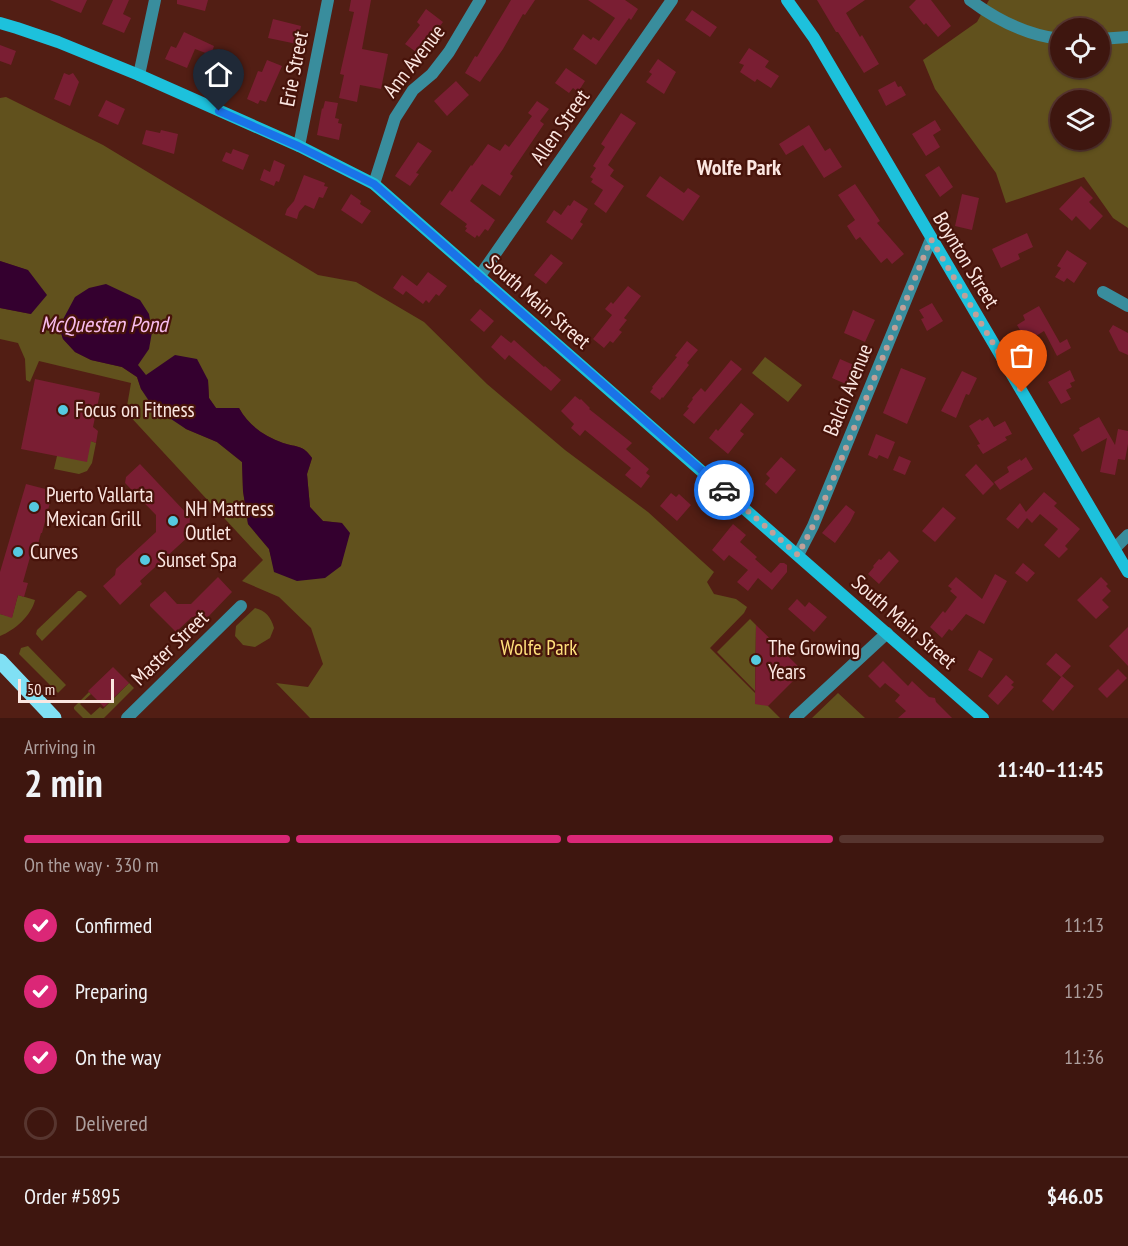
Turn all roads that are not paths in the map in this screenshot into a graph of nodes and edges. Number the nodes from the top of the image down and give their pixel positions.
1 (154, 0) edge
2 (328, 0) edge
3 (480, 0) edge
4 (672, 0) edge
5 (786, 0) edge
6 (970, 0) edge
7 (0, 23) edge
8 (1050, 37) edge
9 (1128, 37) edge
10 (1110, 38) edge
11 (139, 75) junction
12 (298, 146) junction
13 (374, 184) junction
14 (931, 239) junction
15 (479, 277) junction
16 (1103, 292) dead end
17 (1128, 306) edge
18 (1128, 535) edge
19 (1114, 548) junction
20 (798, 555) junction
21 (1128, 572) edge
22 (241, 606) dead end
23 (887, 633) junction
24 (0, 661) edge
25 (54, 718) edge
26 (127, 718) edge
27 (795, 718) edge
28 (983, 718) edge

1 - 11 street
2 - 12 street, Erie Street
3 - 13 street, Ann Avenue
4 - 15 street, Allen Street
5 - 14 main road, Boynton Street
6 - 8 street
7 - 11 main road, South Main Street
9 - 10 street
11 - 12 main road, South Main Street
12 - 13 main road, South Main Street
13 - 15 main road, South Main Street
14 - 19 main road, Boynton Street
14 - 20 street, Balch Avenue
15 - 20 main road, South Main Street
16 - 17 street
18 - 19 street
19 - 21 main road, Boynton Street
20 - 23 main road, South Main Street
22 - 26 street, Master Street
23 - 27 street
23 - 28 main road, South Main Street
24 - 25 main road

